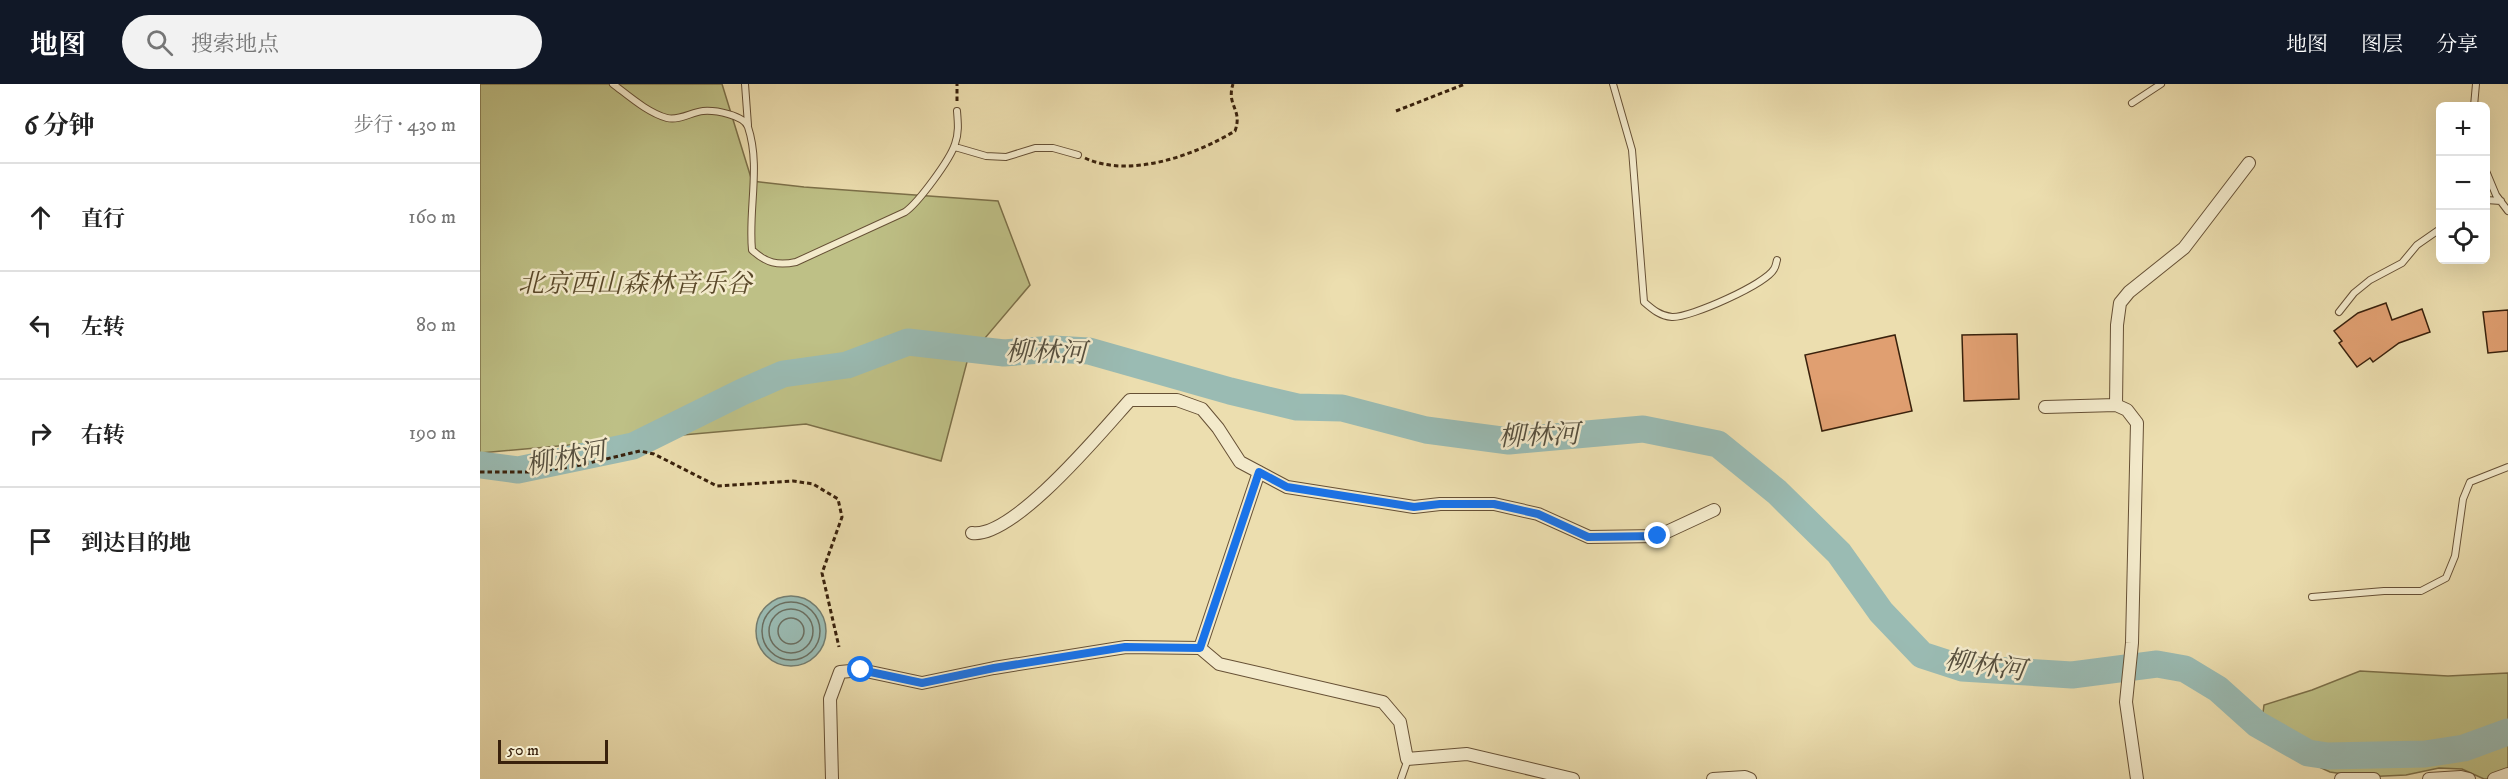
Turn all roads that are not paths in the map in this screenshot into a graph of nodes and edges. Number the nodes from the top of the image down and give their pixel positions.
1 (613, 84) edge
2 (745, 84) edge
3 (1613, 84) edge
4 (2161, 84) edge
5 (2476, 84) edge
6 (2474, 102) edge
7 (2132, 103) dead end
8 (957, 111) road end
9 (748, 125) junction
10 (955, 147) junction
11 (1078, 154) road end
12 (2249, 163) dead end
13 (2490, 179) edge
14 (2490, 200) edge
15 (2501, 201) junction
16 (2508, 211) edge
17 (2436, 232) edge
18 (1777, 260) dead end
19 (2339, 312) dead end
20 (2116, 405) junction
21 (2045, 407) dead end
22 (2508, 467) edge
23 (1259, 472) junction
24 (1714, 510) dead end
25 (972, 533) dead end
26 (2312, 597) dead end
27 (1200, 648) junction
28 (1408, 759) junction
29 (2508, 774) edge
30 (832, 779) edge
31 (1401, 779) edge
32 (1573, 779) edge
33 (1713, 779) edge
34 (1750, 779) edge
35 (2137, 779) edge
36 (2341, 779) edge
37 (2374, 779) edge
38 (2429, 779) edge
39 (2469, 779) edge
40 (2494, 779) edge

1 - 9 lane
2 - 9 lane
3 - 18 lane
4 - 7 lane
5 - 6 lane
8 - 10 lane
9 - 10 lane
10 - 11 lane
12 - 20 street
13 - 15 lane
14 - 15 lane
15 - 16 lane
17 - 19 lane
20 - 21 street
20 - 35 street
22 - 26 lane
23 - 24 street
23 - 25 street
23 - 27 street
27 - 28 street
27 - 30 street
28 - 31 lane
28 - 32 street
29 - 40 street
33 - 34 street
36 - 37 street
38 - 39 street

